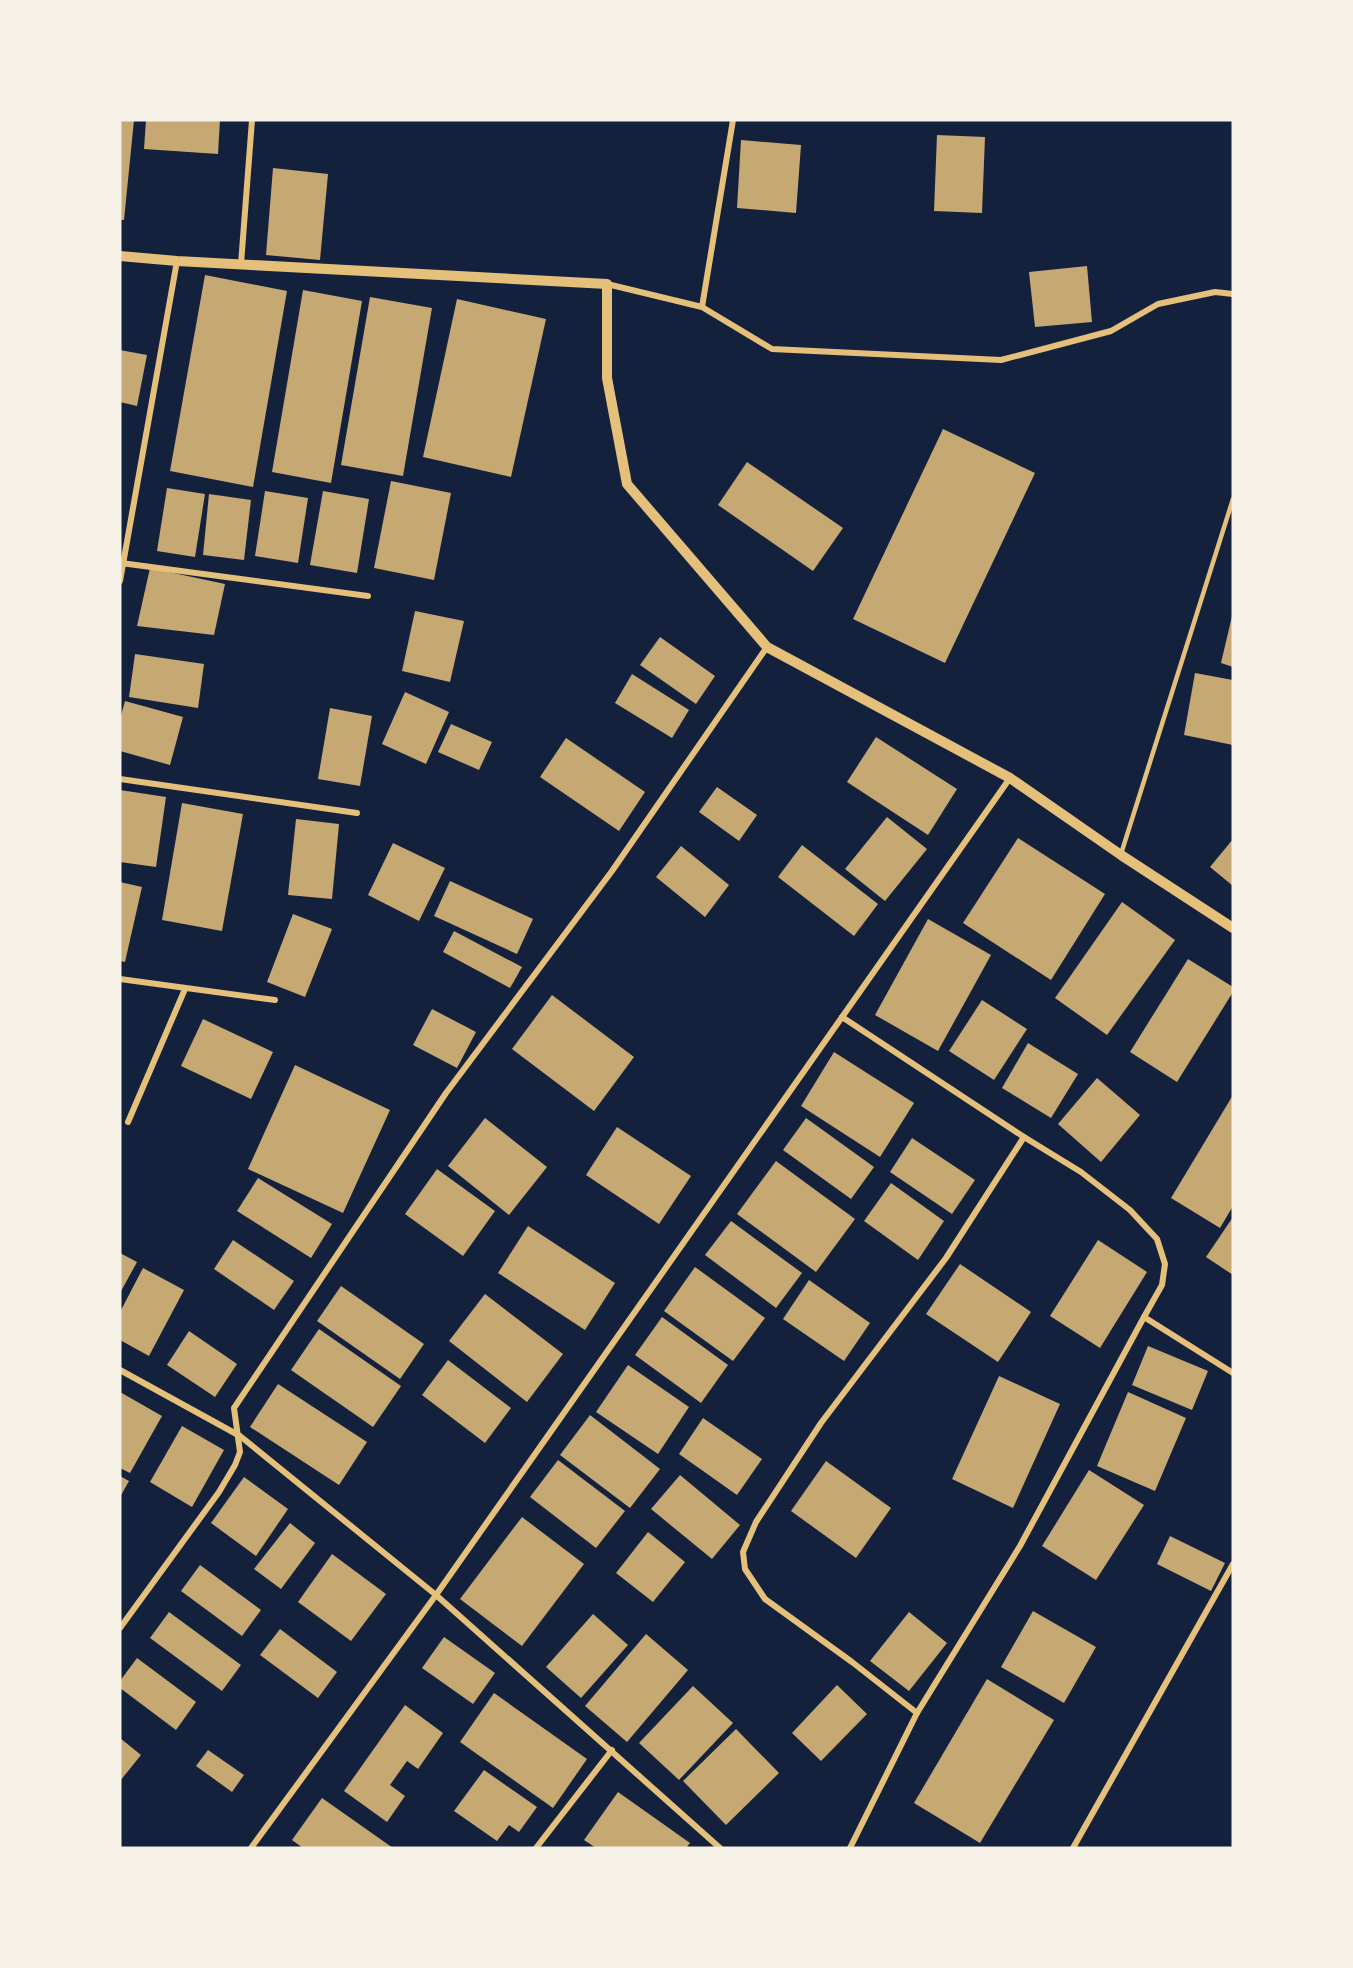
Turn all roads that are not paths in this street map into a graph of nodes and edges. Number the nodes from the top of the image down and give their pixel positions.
1 (252, 120) edge
2 (733, 120) edge
3 (120, 256) edge
4 (177, 261) junction
5 (241, 264) junction
6 (607, 284) junction
7 (1233, 294) edge
8 (702, 307) junction
9 (1233, 499) edge
10 (122, 563) edge
11 (120, 581) edge
12 (368, 596) dead end
13 (767, 647) junction
14 (1010, 778) junction
15 (120, 779) edge
16 (357, 813) dead end
17 (1120, 855) junction
18 (1233, 928) edge
19 (120, 980) edge
20 (185, 989) junction
21 (275, 1000) dead end
22 (842, 1017) junction
23 (128, 1122) dead end
24 (1024, 1137) junction
25 (1144, 1317) junction
26 (120, 1370) edge
27 (1233, 1373) edge
28 (240, 1436) junction
29 (1233, 1564) edge
30 (436, 1595) junction
31 (120, 1628) edge
32 (917, 1713) junction
33 (612, 1750) junction
34 (251, 1848) edge
35 (536, 1848) edge
36 (720, 1848) edge
37 (850, 1848) edge
38 (1073, 1848) edge

1 - 5 street
2 - 8 street
3 - 4 street
4 - 5 street
4 - 10 street
5 - 6 street
6 - 8 street
6 - 13 street
7 - 8 street
9 - 17 lane
10 - 11 street
10 - 12 street
13 - 14 street
13 - 28 street
14 - 17 street
14 - 22 street
15 - 16 street
17 - 18 street
19 - 20 street
20 - 21 street
20 - 23 street
22 - 24 street
22 - 30 street
24 - 25 street
24 - 32 street
25 - 27 street
25 - 32 street
26 - 28 street
28 - 30 street
28 - 31 street
29 - 38 street
30 - 33 street
30 - 34 street
32 - 37 street
33 - 35 street
33 - 36 street

